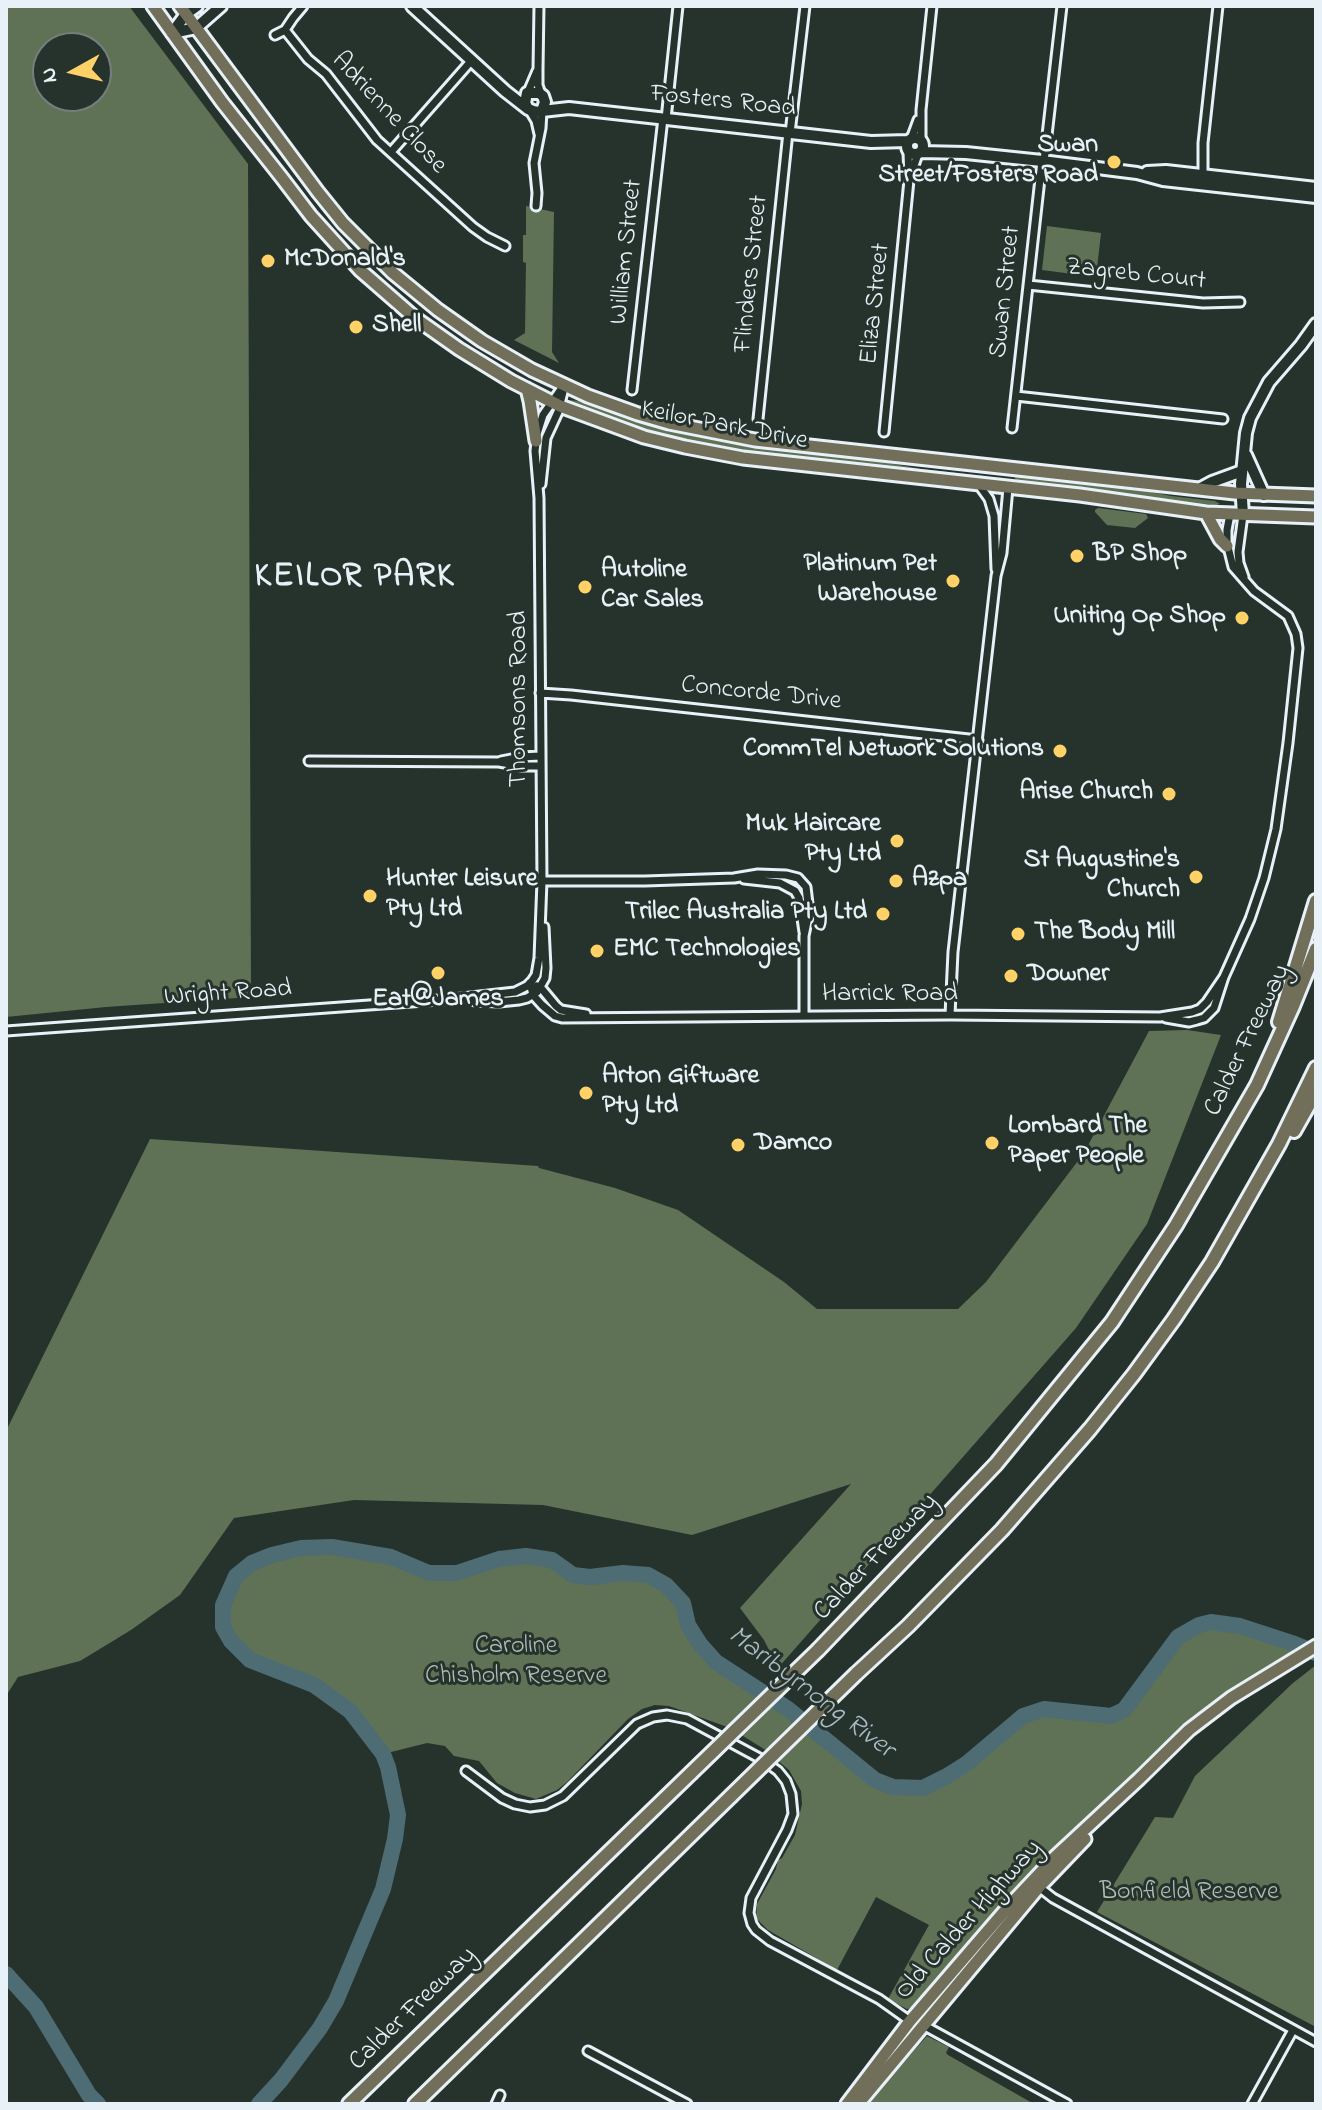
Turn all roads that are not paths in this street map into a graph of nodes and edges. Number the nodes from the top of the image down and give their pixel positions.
1 (153, 6) edge
2 (197, 6) edge
3 (221, 6) edge
4 (303, 6) edge
5 (412, 6) edge
6 (539, 6) edge
7 (678, 6) edge
8 (805, 6) edge
9 (932, 6) edge
10 (1062, 6) edge
11 (1218, 6) edge
12 (183, 10) edge
13 (196, 28) junction
14 (285, 30) junction
15 (172, 33) junction
16 (275, 35) dead end
17 (472, 60) junction
18 (538, 69) junction
19 (500, 85) junction
20 (528, 92) junction
21 (543, 96) junction
22 (569, 108) junction
23 (535, 110) junction
24 (664, 118) junction
25 (789, 132) junction
26 (915, 146) junction
27 (391, 152) junction
28 (1043, 161) junction
29 (1199, 177) junction
30 (1316, 188) edge
31 (1316, 197) edge
32 (536, 206) dead end
33 (505, 246) dead end
34 (374, 255) junction
35 (360, 270) junction
36 (1028, 285) junction
37 (1240, 302) dead end
38 (1316, 324) edge
39 (564, 385) junction
40 (527, 389) junction
41 (632, 390) dead end
42 (1016, 396) junction
43 (555, 404) junction
44 (758, 419) dead end
45 (1223, 419) dead end
46 (1012, 428) dead end
47 (884, 432) dead end
48 (536, 441) junction
49 (1244, 449) junction
50 (1010, 468) junction
51 (1242, 471) junction
52 (979, 485) junction
53 (1008, 488) junction
54 (1201, 488) junction
55 (1239, 490) junction
56 (1264, 495) junction
57 (1316, 496) edge
58 (539, 498) junction
59 (1206, 513) junction
60 (1237, 514) junction
61 (1316, 517) edge
62 (1227, 546) junction
63 (996, 576) junction
64 (1247, 583) junction
65 (540, 693) junction
66 (978, 740) junction
67 (540, 756) junction
68 (309, 761) dead end
69 (499, 762) junction
70 (540, 766) junction
71 (542, 881) junction
72 (542, 901) junction
73 (1316, 901) edge
74 (1316, 949) edge
75 (530, 983) junction
76 (537, 992) junction
77 (453, 999) junction
78 (950, 1015) junction
79 (804, 1016) junction
80 (6, 1031) edge
81 (1316, 1068) edge
82 (1257, 1085) junction
83 (1316, 1092) edge
84 (1174, 1319) junction
85 (1316, 1646) edge
86 (466, 1771) dead end
87 (1035, 1884) junction
88 (910, 2021) junction
89 (923, 2025) junction
90 (1293, 2030) junction
91 (1316, 2042) edge
92 (588, 2051) dead end
93 (500, 2095) dead end
94 (349, 2104) edge
95 (415, 2104) edge
96 (496, 2104) edge
97 (687, 2104) edge
98 (847, 2104) edge
99 (858, 2104) edge
100 (1067, 2104) edge
101 (1252, 2104) edge

1 - 15 main road, Keilor Park Drive
2 - 12 street
3 - 13 street
4 - 14 street
5 - 17 street
6 - 18 street
7 - 24 street, William Street
8 - 25 street, Flinders Street
9 - 26 street, Eliza Street
10 - 28 street, Swan Street
11 - 29 street
12 - 13 main road, Keilor Park Drive
12 - 15 street
13 - 15 street
13 - 34 main road, Keilor Park Drive
14 - 16 street
14 - 27 street, Adrienne Close
15 - 35 main road, Keilor Park Drive
17 - 19 street
17 - 27 street
18 - 20 street
18 - 21 street
19 - 20 street
19 - 23 street
20 - 21 street, Fosters Road
20 - 23 street
21 - 22 street, Fosters Road
21 - 23 street
22 - 23 street, Fosters Road
22 - 24 street, Fosters Road
23 - 32 street
24 - 25 street, Fosters Road
24 - 41 street, William Street
25 - 26 street, Fosters Road
25 - 44 street, Flinders Street
26 - 28 street, Fosters Road
26 - 47 street, Eliza Street
27 - 33 street, Adrienne Close
28 - 29 street, Fosters Road
28 - 36 street, Swan Street
29 - 30 street, Fosters Road
29 - 31 street, Fosters Road
34 - 35 main road
34 - 39 main road, Keilor Park Drive
35 - 40 main road, Keilor Park Drive
36 - 37 street, Zagreb Court
36 - 42 street, Swan Street
38 - 49 street
39 - 43 street, Thomsons Road
39 - 50 main road, Keilor Park Drive
40 - 43 main road, Keilor Park Drive
40 - 48 main road
42 - 45 street
42 - 46 street, Swan Street
43 - 48 street, Thomsons Road
43 - 52 main road, Keilor Park Drive
43 - 58 street, Thomsons Road
48 - 58 street, Thomsons Road
49 - 51 street
49 - 56 street
50 - 53 main road
50 - 54 main road, Keilor Park Drive
51 - 54 street
51 - 55 street
52 - 53 main road, Keilor Park Drive
52 - 63 street
53 - 59 main road, Keilor Park Drive
53 - 63 street
54 - 55 main road, Keilor Park Drive
55 - 56 main road, Keilor Park Drive
55 - 60 street
56 - 57 main road, Keilor Park Drive
58 - 65 street, Thomsons Road
59 - 60 main road, Keilor Park Drive
59 - 62 main road
60 - 61 main road, Keilor Park Drive
60 - 62 street
60 - 64 street
62 - 64 street, Harrick Road
63 - 66 street
64 - 78 street, Harrick Road
65 - 66 street, Concorde Drive
65 - 67 street, Thomsons Road
66 - 78 street
67 - 69 street
67 - 70 street, Thomsons Road
68 - 69 street
69 - 70 street
70 - 71 street, Thomsons Road
71 - 72 street, Thomsons Road
71 - 79 street
72 - 75 street, Thomsons Road
72 - 76 street, Thomsons Road
73 - 82 highway
74 - 82 highway, Calder Freeway
75 - 76 street
75 - 77 street, Wright Road
76 - 77 street, Wright Road
76 - 79 street, Harrick Road
77 - 80 street, Wright Road
78 - 79 street, Harrick Road
81 - 84 highway
82 - 94 highway, Calder Freeway, bridge
83 - 84 highway
84 - 95 highway, bridge
85 - 87 main road, Old Calder Highway
86 - 88 street
87 - 88 main road, Old Calder Highway
87 - 89 main road, Old Calder Highway
87 - 90 street
88 - 89 main road
88 - 98 main road, Old Calder Highway
89 - 99 main road, Old Calder Highway
89 - 100 street
90 - 91 street
90 - 101 street
92 - 97 street
93 - 96 street

